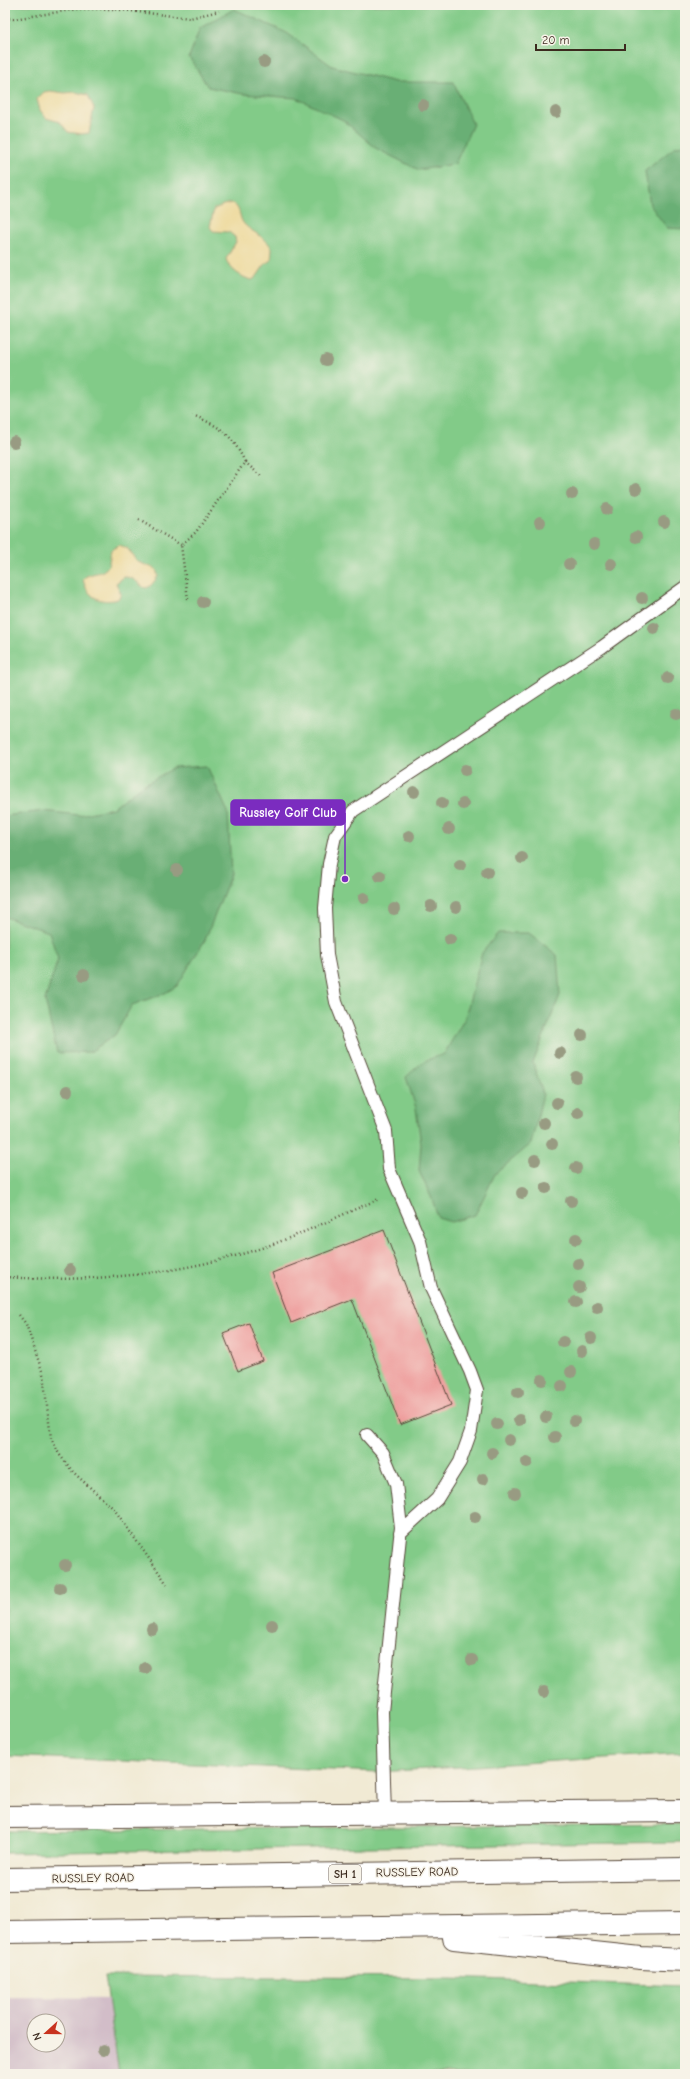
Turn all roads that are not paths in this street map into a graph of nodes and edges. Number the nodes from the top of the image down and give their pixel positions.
1 (685, 587) edge
2 (367, 1435) dead end
3 (400, 1533) junction
4 (685, 1811) edge
5 (385, 1815) junction
6 (5, 1817) edge
7 (685, 1869) edge
8 (5, 1879) edge
9 (685, 1923) edge
10 (362, 1928) junction
11 (5, 1932) edge
12 (685, 1960) edge

1 - 3 lane
2 - 3 lane
3 - 5 lane
4 - 5 highway
5 - 6 highway
7 - 8 highway, RUSSLEY ROAD / SH 1
9 - 10 highway
10 - 11 highway
10 - 12 highway

